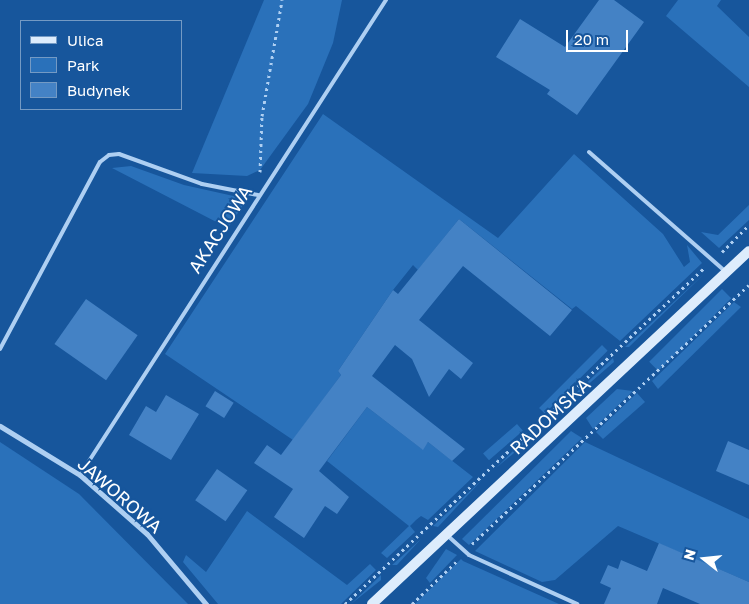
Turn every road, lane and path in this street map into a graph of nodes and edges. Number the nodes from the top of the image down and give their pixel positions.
1 (282, 0) edge
2 (386, 0) edge
3 (589, 152) dead end
4 (258, 195) junction
5 (749, 225) edge
6 (749, 251) edge
7 (713, 260) junction
8 (727, 272) junction
9 (749, 285) edge
10 (0, 349) edge
11 (0, 426) edge
12 (80, 475) junction
13 (446, 535) junction
14 (464, 552) junction
15 (206, 604) edge
16 (345, 604) edge
17 (372, 604) edge
18 (412, 604) edge
19 (577, 604) edge

1 - 4 path
2 - 4 lane, AKACJOWA
3 - 7 lane
4 - 10 lane
4 - 12 lane, AKACJOWA
5 - 7 path
6 - 8 main road, RADOMSKA
7 - 8 lane
7 - 16 path
8 - 13 main road, RADOMSKA
9 - 14 path
11 - 12 street, JAWOROWA
12 - 15 street, JAWOROWA
13 - 14 lane
13 - 17 main road, RADOMSKA
14 - 18 path
14 - 19 lane

